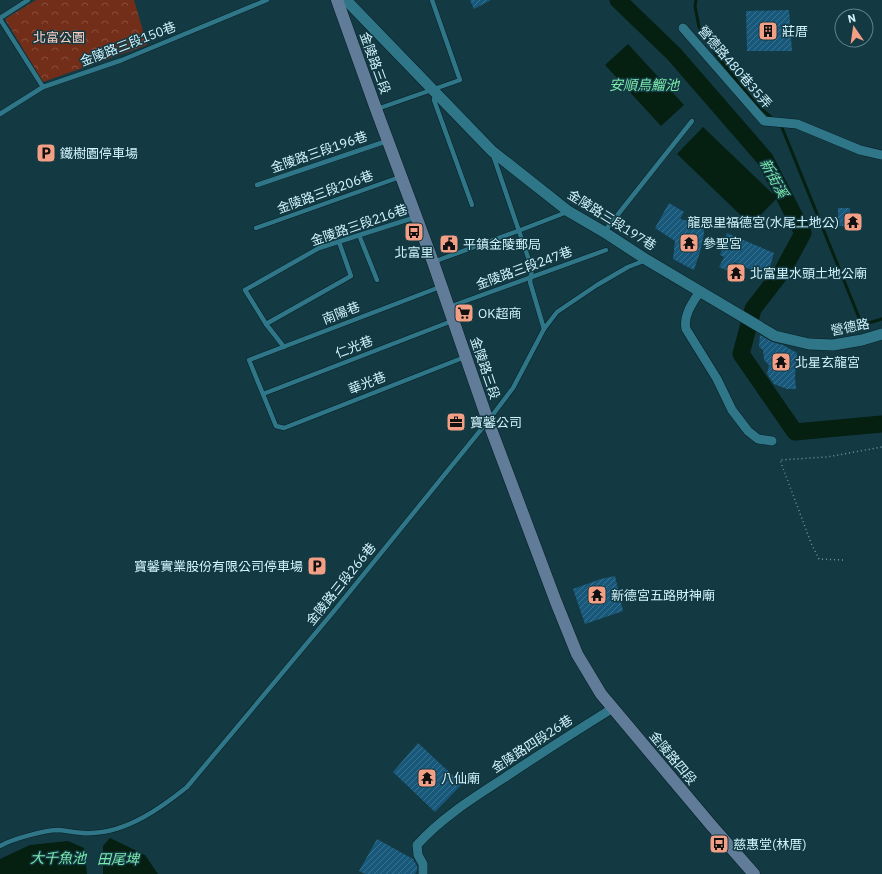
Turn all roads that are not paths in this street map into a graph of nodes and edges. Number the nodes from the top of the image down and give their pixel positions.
1 (28, 0) edge
2 (267, 0) edge
3 (337, 0) edge
4 (346, 0) edge
5 (432, 0) edge
6 (0, 18) edge
7 (683, 28) dead end
8 (43, 87) junction
9 (434, 91) junction
10 (376, 109) junction
11 (0, 114) edge
12 (692, 121) dead end
13 (389, 140) junction
14 (492, 151) junction
15 (882, 155) edge
16 (402, 176) junction
17 (257, 185) dead end
18 (472, 204) dead end
19 (568, 212) junction
20 (417, 216) junction
21 (256, 228) dead end
22 (518, 231) junction
23 (604, 232) junction
24 (359, 235) junction
25 (339, 242) junction
26 (606, 250) dead end
27 (647, 260) junction
28 (433, 262) junction
29 (531, 277) junction
30 (377, 280) dead end
31 (441, 286) junction
32 (700, 291) junction
33 (450, 307) junction
34 (735, 312) joint
35 (454, 320) junction
36 (266, 324) junction
37 (544, 329) junction
38 (882, 334) edge
39 (284, 347) junction
40 (466, 356) junction
41 (263, 394) junction
42 (488, 421) junction
43 (772, 441) dead end
44 (577, 654) joint
45 (613, 708) junction
46 (0, 846) edge
47 (423, 874) edge
48 (754, 874) edge

1 - 6 lane
2 - 8 lane, 金陵路三段150巷
3 - 10 main road, 金陵路三段
4 - 9 street, 金陵路三段197巷
5 - 9 lane
6 - 8 lane
7 - 15 street, 營德路480巷35弄
8 - 11 lane, 金陵路三段150巷
9 - 10 lane
9 - 14 street, 金陵路三段197巷
9 - 18 lane
10 - 13 main road, 金陵路三段
12 - 23 lane
13 - 16 main road, 金陵路三段
13 - 17 lane, 金陵路三段196巷
14 - 19 street, 金陵路三段197巷
14 - 22 lane
16 - 20 main road, 金陵路三段
16 - 21 lane, 金陵路三段206巷
19 - 22 lane
19 - 23 street, 金陵路三段197巷
20 - 24 lane, 金陵路三段216巷
20 - 28 main road, 金陵路三段
22 - 28 lane
22 - 29 lane
23 - 27 street, 金陵路三段197巷
24 - 25 lane, 金陵路三段216巷
24 - 30 lane
25 - 36 lane
25 - 36 lane, 金陵路三段216巷
26 - 29 lane, 金陵路三段247巷
27 - 32 street, 金陵路三段197巷
27 - 37 lane, 金陵路三段266巷
28 - 31 main road, 金陵路三段
29 - 33 lane, 金陵路三段247巷
29 - 37 lane
31 - 33 main road, 金陵路三段
31 - 39 lane, 南陽巷
32 - 34 street, 金陵路三段197巷
32 - 43 street
33 - 35 main road, 金陵路三段
34 - 38 street, 營德路
35 - 40 main road, 金陵路三段
35 - 41 lane, 仁光巷
36 - 39 lane
37 - 42 lane, 金陵路三段266巷
39 - 41 lane, 南陽巷
40 - 41 lane, 華光巷
40 - 42 main road, 金陵路三段
42 - 44 main road, 金陵路三段
42 - 46 lane, 金陵路三段266巷
44 - 45 main road, 金陵路四段
45 - 47 street, 金陵路四段26巷
45 - 48 main road, 金陵路四段

